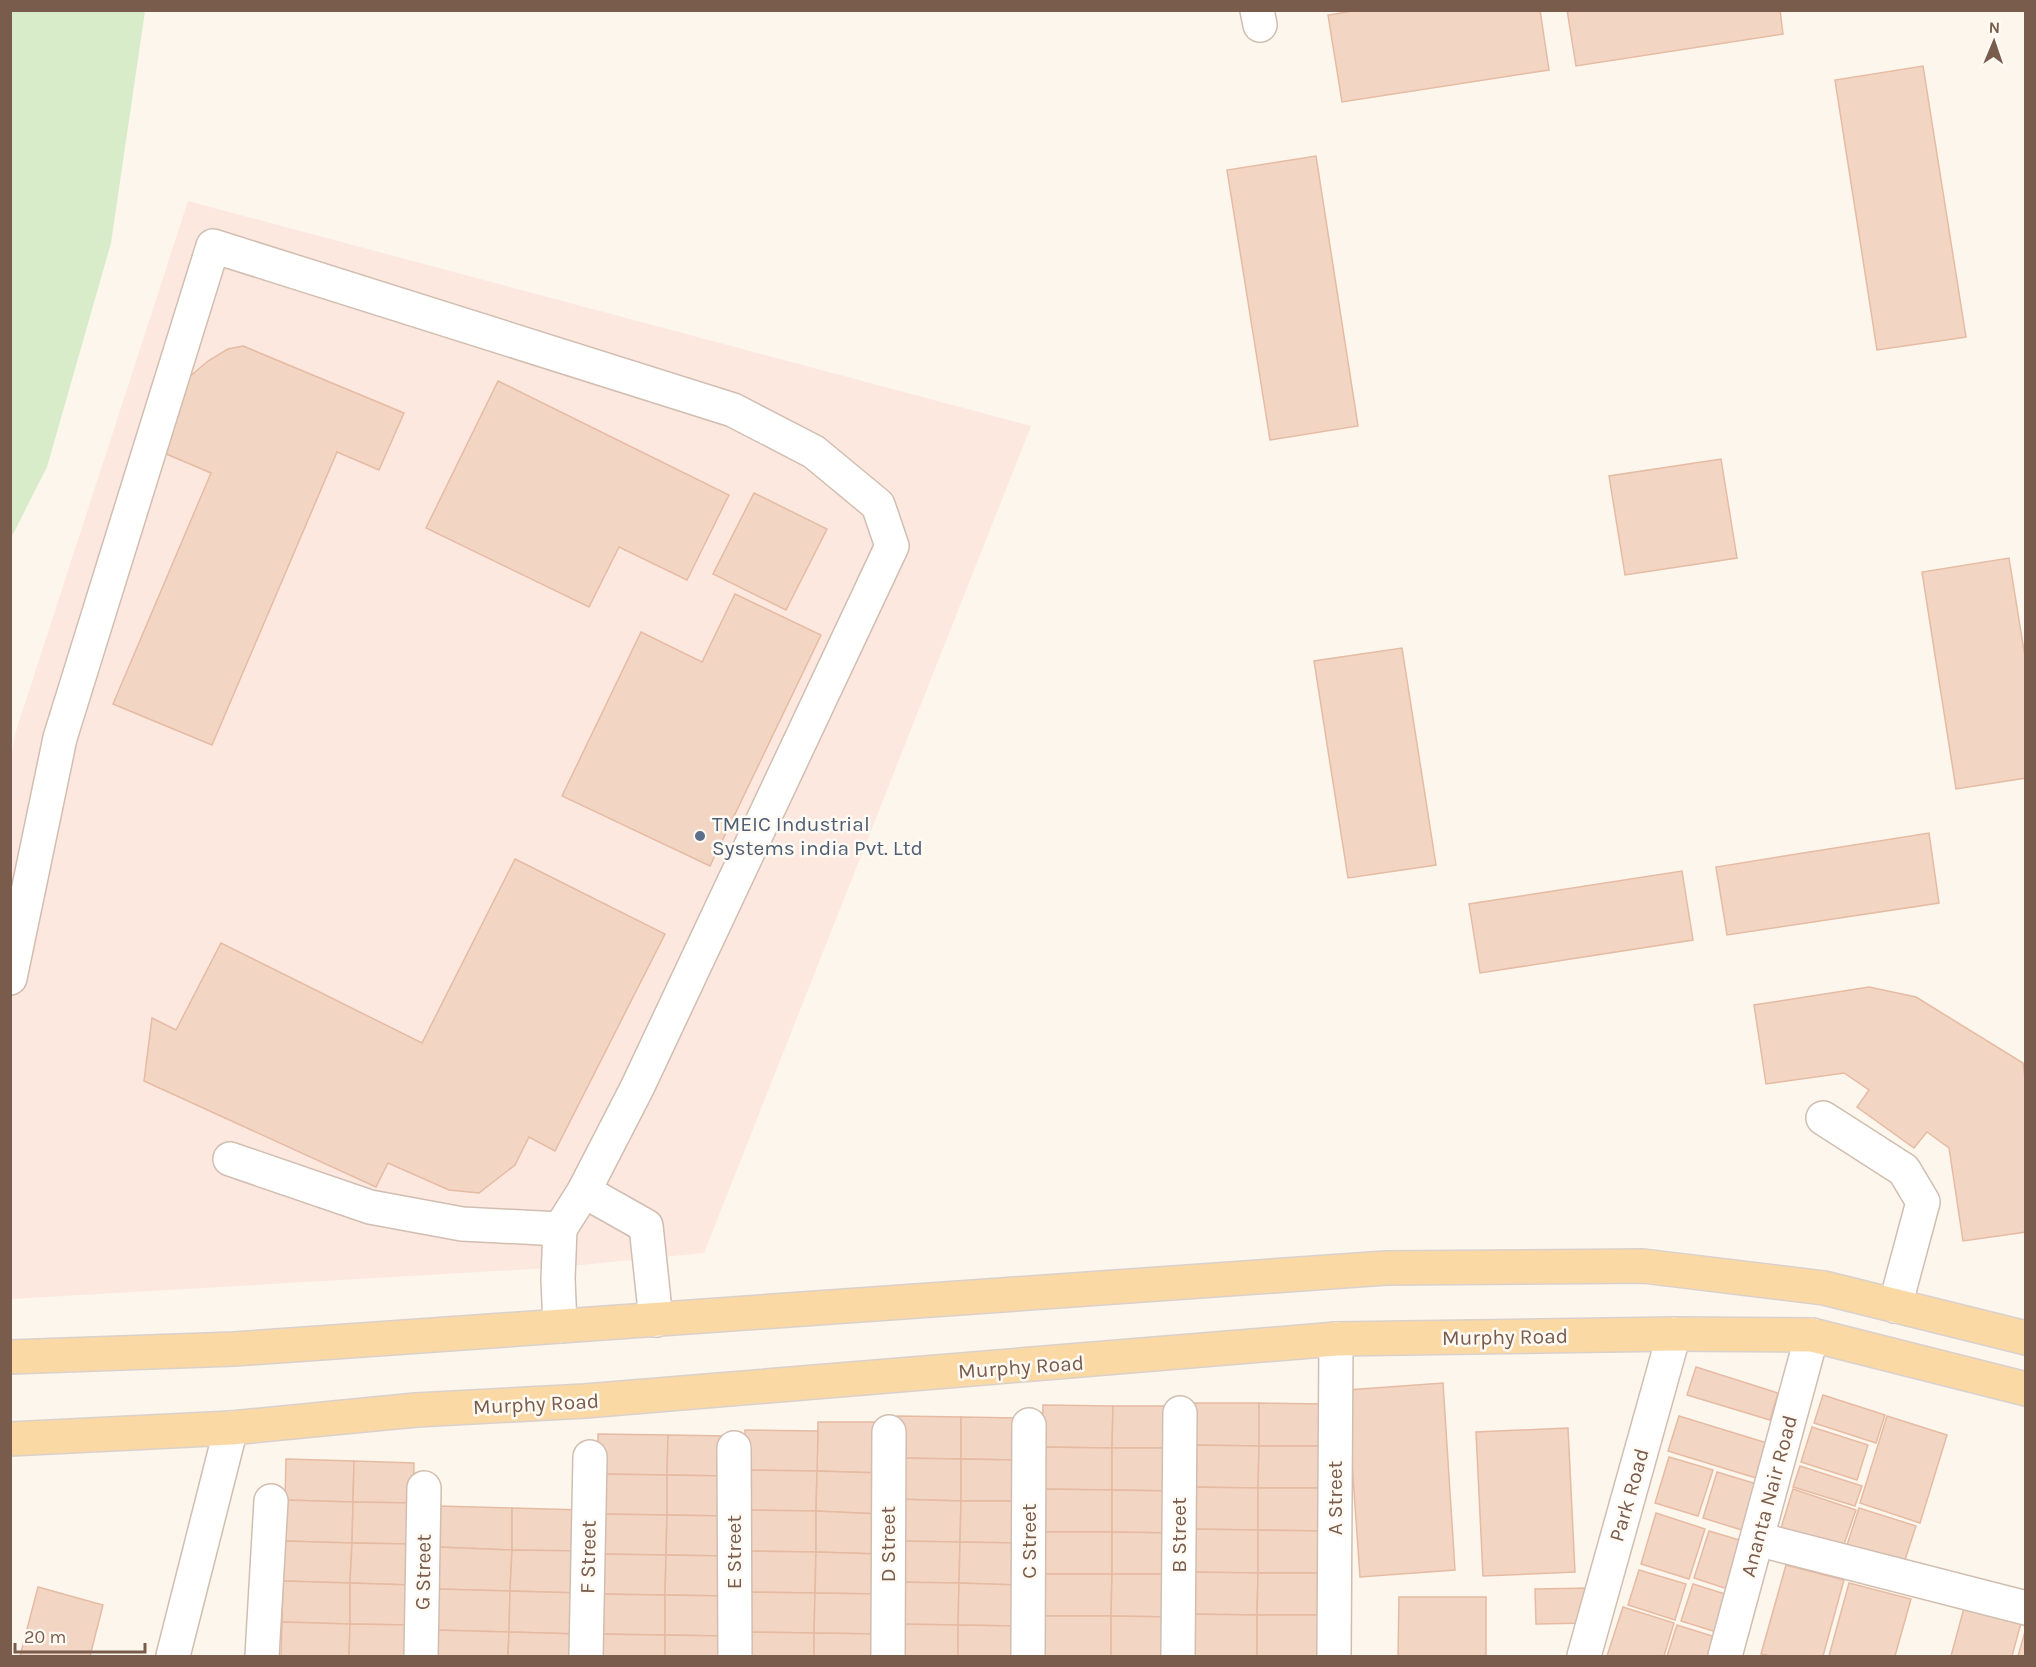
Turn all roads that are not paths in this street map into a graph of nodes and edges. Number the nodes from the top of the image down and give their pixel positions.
1 (10, 978) edge
2 (1823, 1118) dead end
3 (230, 1160) dead end
4 (584, 1191) junction
5 (560, 1229) junction
6 (1895, 1306) junction
7 (656, 1320) junction
8 (560, 1326) junction
9 (1674, 1334) junction
10 (1812, 1335) junction
11 (2025, 1338) edge
12 (1336, 1339) junction
13 (10, 1357) edge
14 (2025, 1389) edge
15 (1180, 1413) dead end
16 (1029, 1425) dead end
17 (231, 1428) junction
18 (889, 1432) dead end
19 (10, 1439) edge
20 (734, 1448) dead end
21 (590, 1457) dead end
22 (424, 1488) dead end
23 (271, 1501) dead end
24 (1757, 1539) junction
25 (2025, 1608) edge
26 (172, 1656) edge
27 (262, 1656) edge
28 (421, 1656) edge
29 (586, 1656) edge
30 (735, 1656) edge
31 (888, 1656) edge
32 (1028, 1656) edge
33 (1178, 1656) edge
34 (1334, 1656) edge
35 (1584, 1656) edge
36 (1725, 1656) edge

1 - 4 street
2 - 6 street
3 - 5 street
4 - 5 street
4 - 7 street
5 - 8 street
6 - 7 main road
6 - 11 main road
7 - 8 main road
8 - 13 main road
9 - 10 main road, Murphy Road
9 - 12 main road, Murphy Road
9 - 35 street, Park Road
10 - 14 main road, Murphy Road
10 - 24 street, Ananta Nair Road
12 - 17 main road, Murphy Road
12 - 34 street, A Street
15 - 33 street, B Street
16 - 32 street, C Street
17 - 19 main road, Murphy Road
17 - 26 street
18 - 31 street, D Street
20 - 30 street, E Street
21 - 29 street, F Street
22 - 28 street, G Street
23 - 27 street
24 - 25 street
24 - 36 street, Ananta Nair Road

